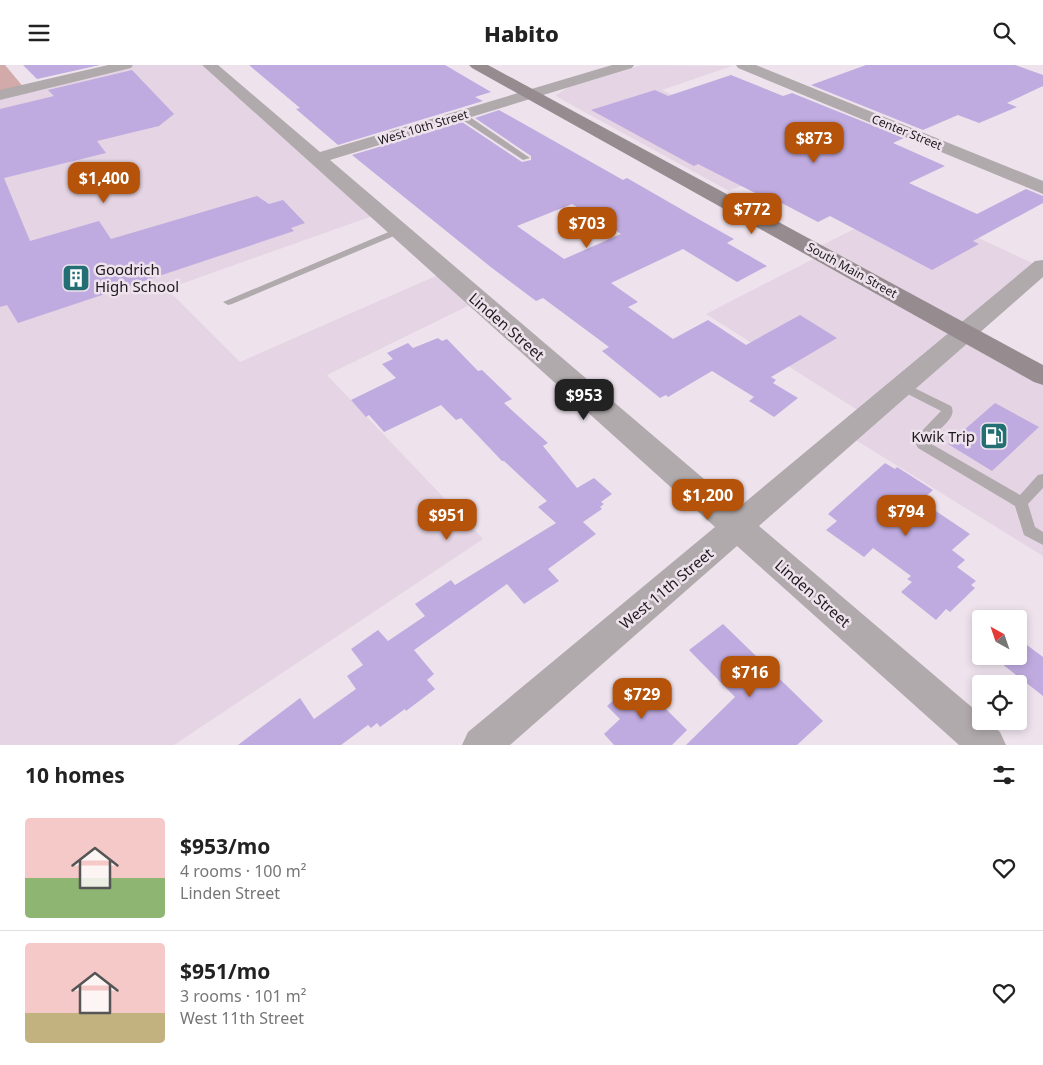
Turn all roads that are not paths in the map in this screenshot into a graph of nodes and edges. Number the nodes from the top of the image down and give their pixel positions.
1 (126, 65) edge
2 (209, 65) edge
3 (477, 65) edge
4 (627, 65) edge
5 (742, 65) edge
6 (531, 94) junction
7 (0, 95) edge
8 (461, 115) junction
9 (526, 158) dead end
10 (315, 159) junction
11 (1043, 188) edge
12 (398, 231) junction
13 (1043, 266) edge
14 (228, 302) dead end
15 (965, 333) junction
16 (1043, 376) edge
17 (902, 386) junction
18 (1043, 479) edge
19 (1021, 503) junction
20 (737, 527) junction
21 (1043, 539) edge
22 (481, 745) edge
23 (987, 745) edge

1 - 7 street
2 - 10 street, Linden Street
3 - 6 main road, South Main Street
4 - 6 street, West 10th Street
5 - 11 street, Center Street
6 - 8 street, West 10th Street
6 - 15 main road, South Main Street
8 - 9 lane
8 - 10 street, West 10th Street
10 - 12 street, Linden Street
12 - 14 lane
12 - 20 street, Linden Street
13 - 15 street, West 11th Street
15 - 16 main road, South Main Street
15 - 17 street, West 11th Street
17 - 19 lane
17 - 20 street, West 11th Street
18 - 19 lane
19 - 21 lane
20 - 22 street, West 11th Street
20 - 23 street, Linden Street

